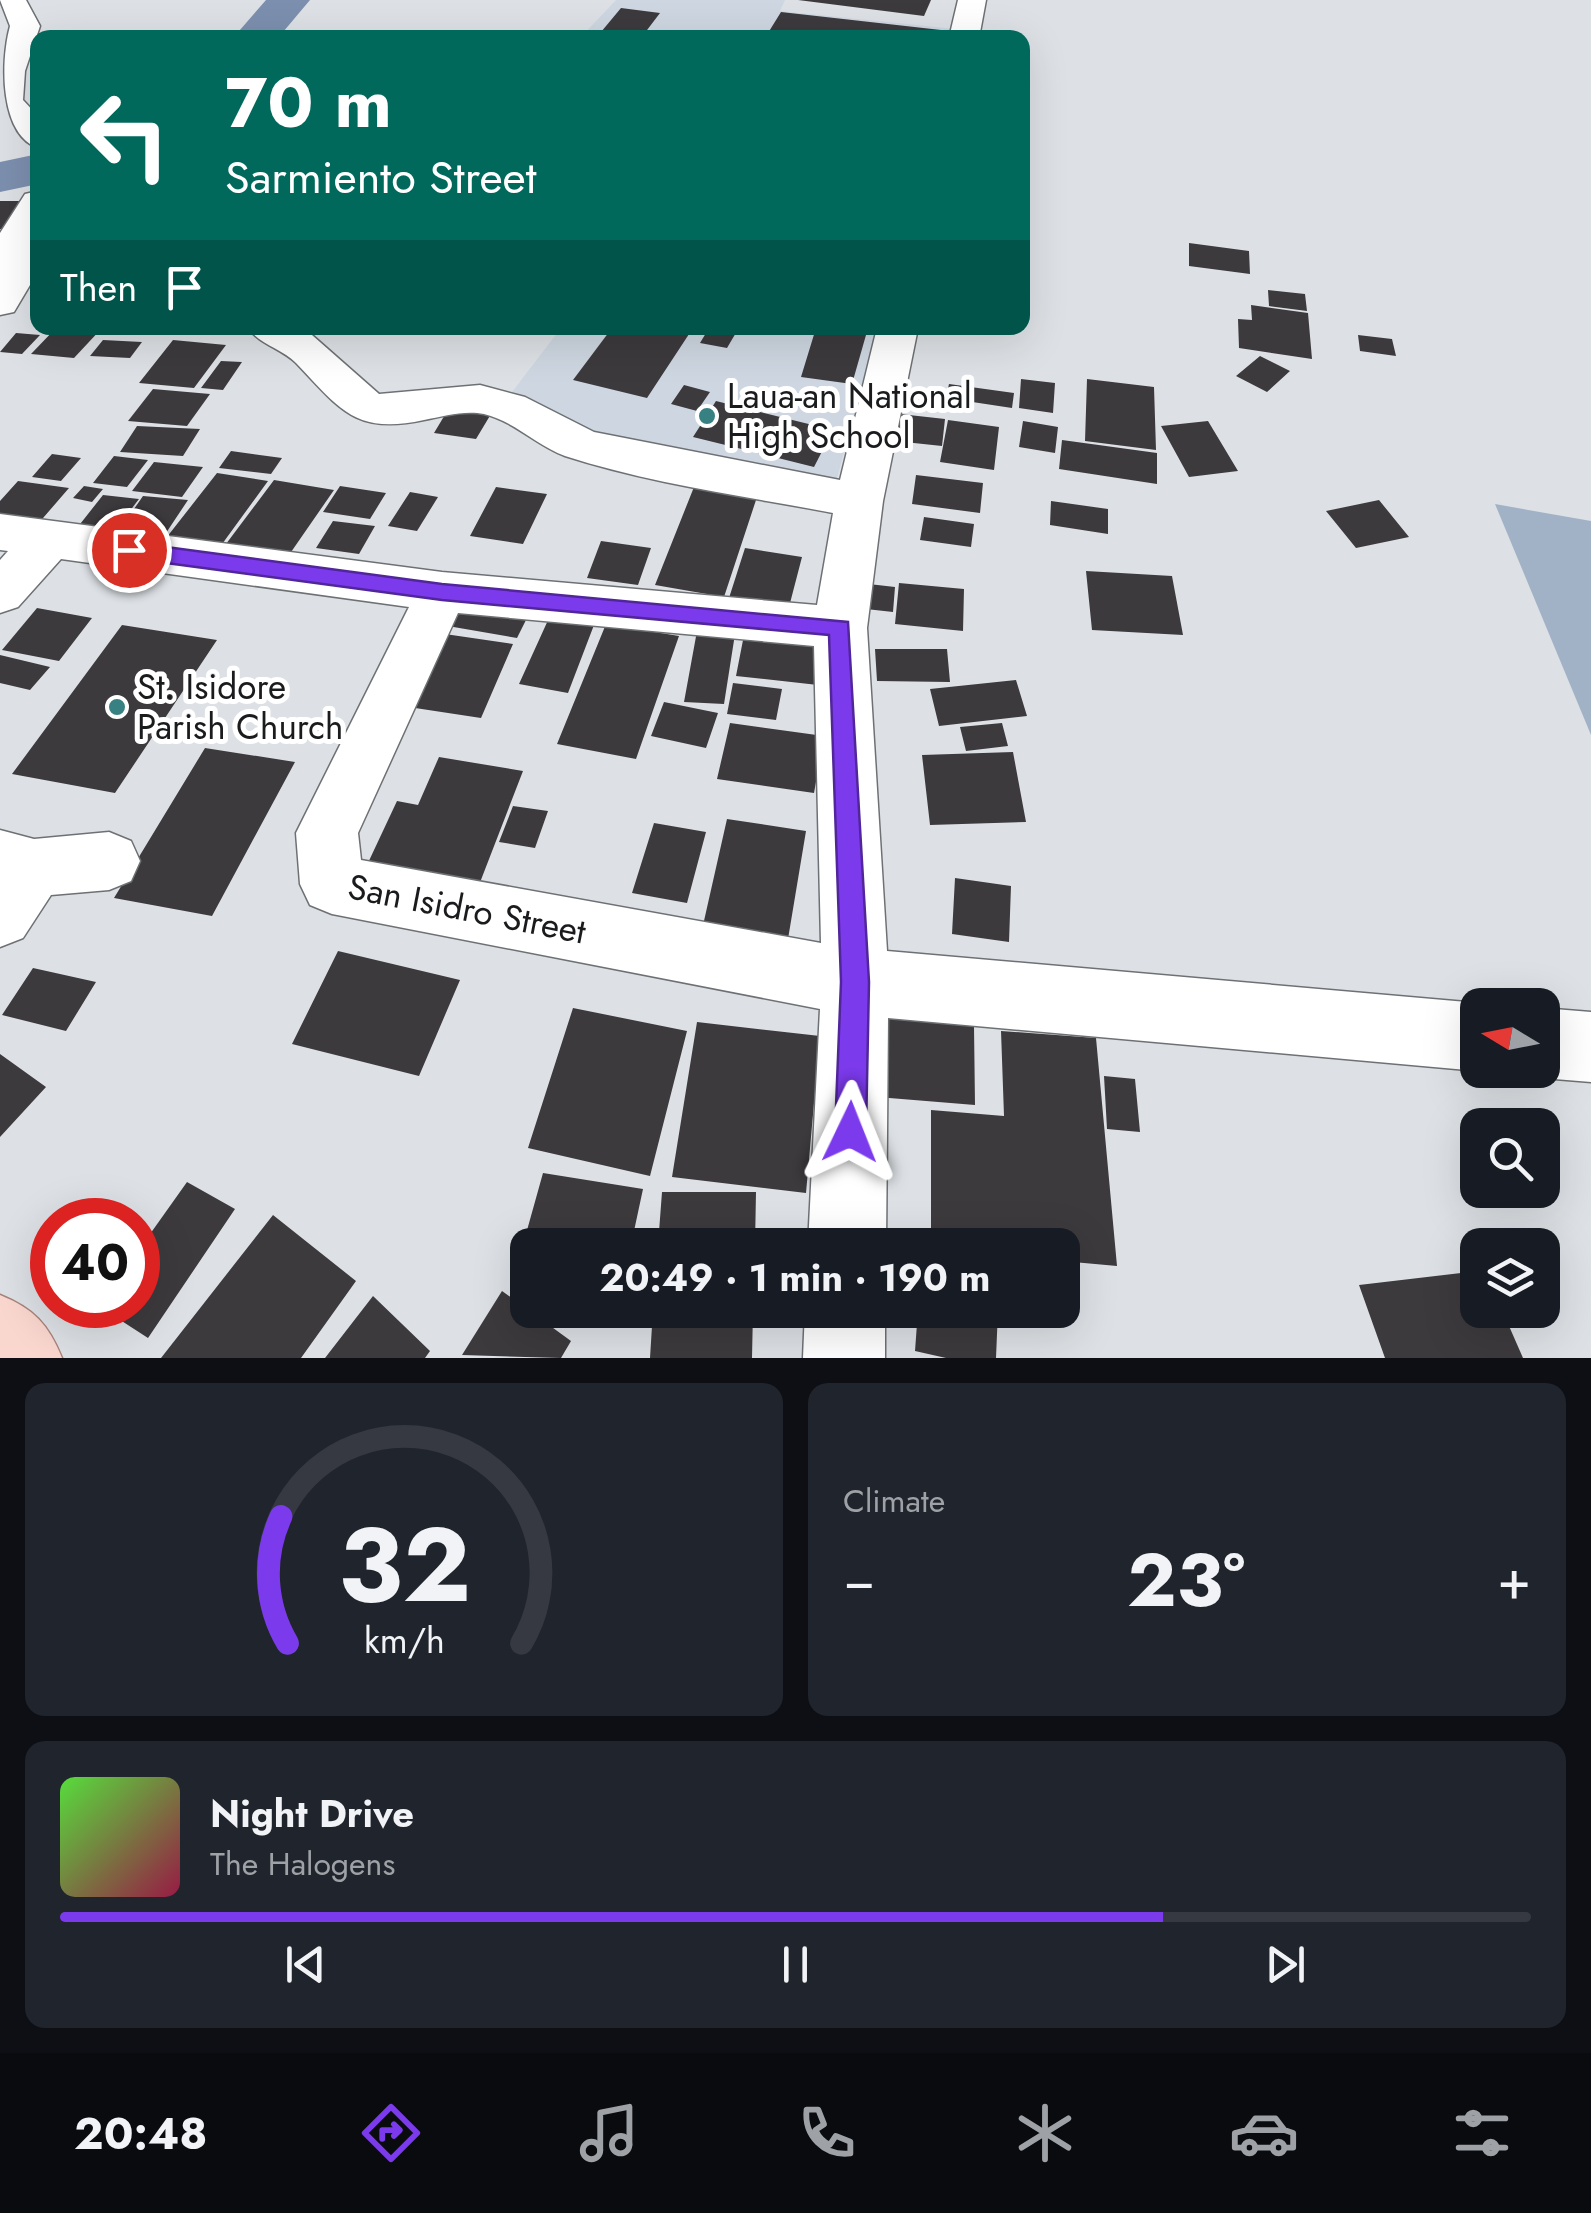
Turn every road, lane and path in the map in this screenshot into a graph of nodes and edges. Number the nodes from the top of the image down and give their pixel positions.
1 (12, 0) edge
2 (972, 0) edge
3 (966, 30) edge
4 (30, 128) edge
5 (30, 211) edge
6 (8, 237) edge
7 (0, 303) edge
8 (290, 335) edge
9 (896, 335) edge
10 (859, 501) junction
11 (0, 532) edge
12 (50, 540) junction
13 (0, 592) edge
14 (442, 592) junction
15 (840, 628) junction
16 (109, 861) dead end
17 (11, 881) edge
18 (855, 982) junction
19 (1460, 1035) edge
20 (1560, 1044) edge
21 (1591, 1047) edge
22 (848, 1228) edge
23 (845, 1328) edge
24 (0, 1335) edge
25 (21, 1358) edge
26 (844, 1358) edge

1 - 4 street
2 - 3 street
5 - 6 street
6 - 7 street
8 - 10 street
9 - 10 street
10 - 15 street
11 - 12 street
12 - 13 street
12 - 14 street
14 - 15 street
14 - 18 street, San Isidro Street
15 - 18 street
16 - 17 street
18 - 19 street
18 - 22 street
20 - 21 street
23 - 26 street
24 - 25 main road

